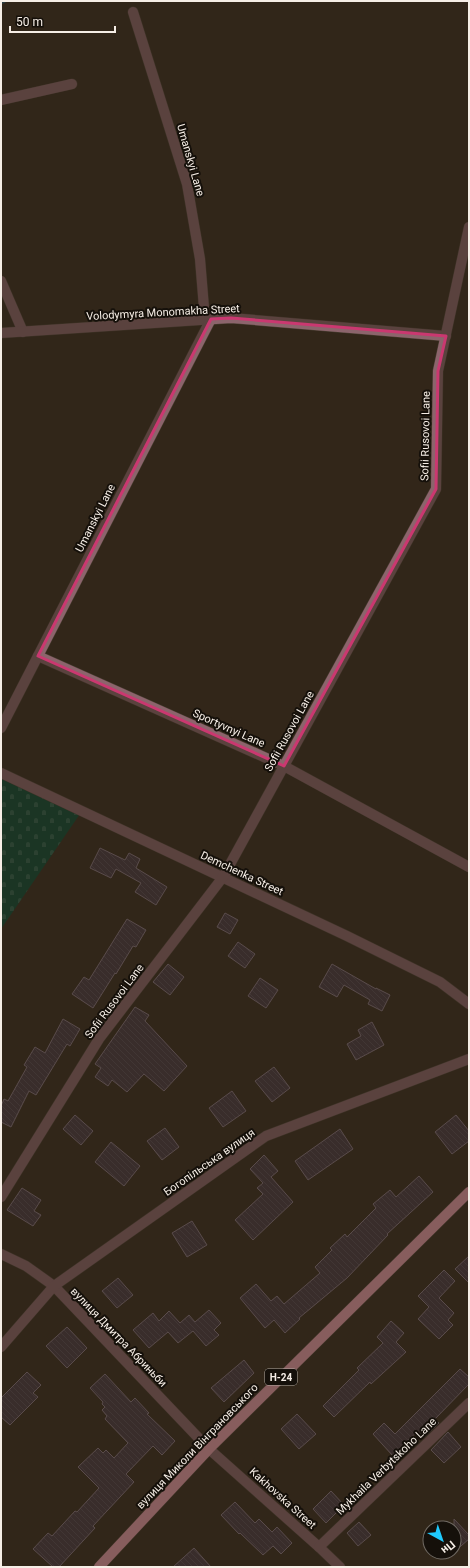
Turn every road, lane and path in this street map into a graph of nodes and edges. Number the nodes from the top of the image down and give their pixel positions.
1 (134, 12) dead end
2 (72, 84) dead end
3 (1, 100) edge
4 (469, 227) edge
5 (1, 281) edge
6 (208, 319) junction
7 (23, 332) junction
8 (1, 333) edge
9 (446, 336) junction
10 (38, 656) junction
11 (1, 728) edge
12 (284, 766) junction
13 (1, 773) edge
14 (469, 867) edge
15 (223, 877) junction
16 (469, 1004) edge
17 (469, 1059) edge
18 (469, 1192) edge
19 (1, 1197) edge
20 (1, 1254) edge
21 (54, 1286) junction
22 (1, 1347) edge
23 (469, 1403) edge
24 (209, 1449) junction
25 (319, 1547) junction
26 (99, 1567) edge
27 (340, 1567) edge

1 - 6 street, Umanskyi Lane
2 - 3 street
4 - 9 street, Sofii Rusovoi Lane
5 - 7 street
6 - 7 street, Volodymyra Monomakha Street
6 - 9 street, Volodymyra Monomakha Street
6 - 10 street, Umanskyi Lane
7 - 8 street, Volodymyra Monomakha Street
9 - 12 street, Sofii Rusovoi Lane
10 - 11 street, Umanskyi Lane
10 - 12 street, Sportyvnyi Lane
12 - 14 street, Sportyvnyi Lane
12 - 15 street, Sofii Rusovoi Lane
13 - 15 street, Demchenka Street
15 - 16 street, Demchenka Street
15 - 19 street, Sofii Rusovoi Lane
17 - 21 street, Богопільська вулиця
18 - 24 main road, вулиця Миколи Вінграновського / Н-24
20 - 21 street, вулиця Дмитра Абриньби
21 - 22 street, Богопільська вулиця
21 - 24 street, вулиця Дмитра Абриньби
23 - 25 street, Mykhaila Verbytskoho Lane
24 - 25 street, Kakhovska Street
24 - 26 main road, вулиця Миколи Вінграновського / Н-24
25 - 27 street, Kakhovska Street

